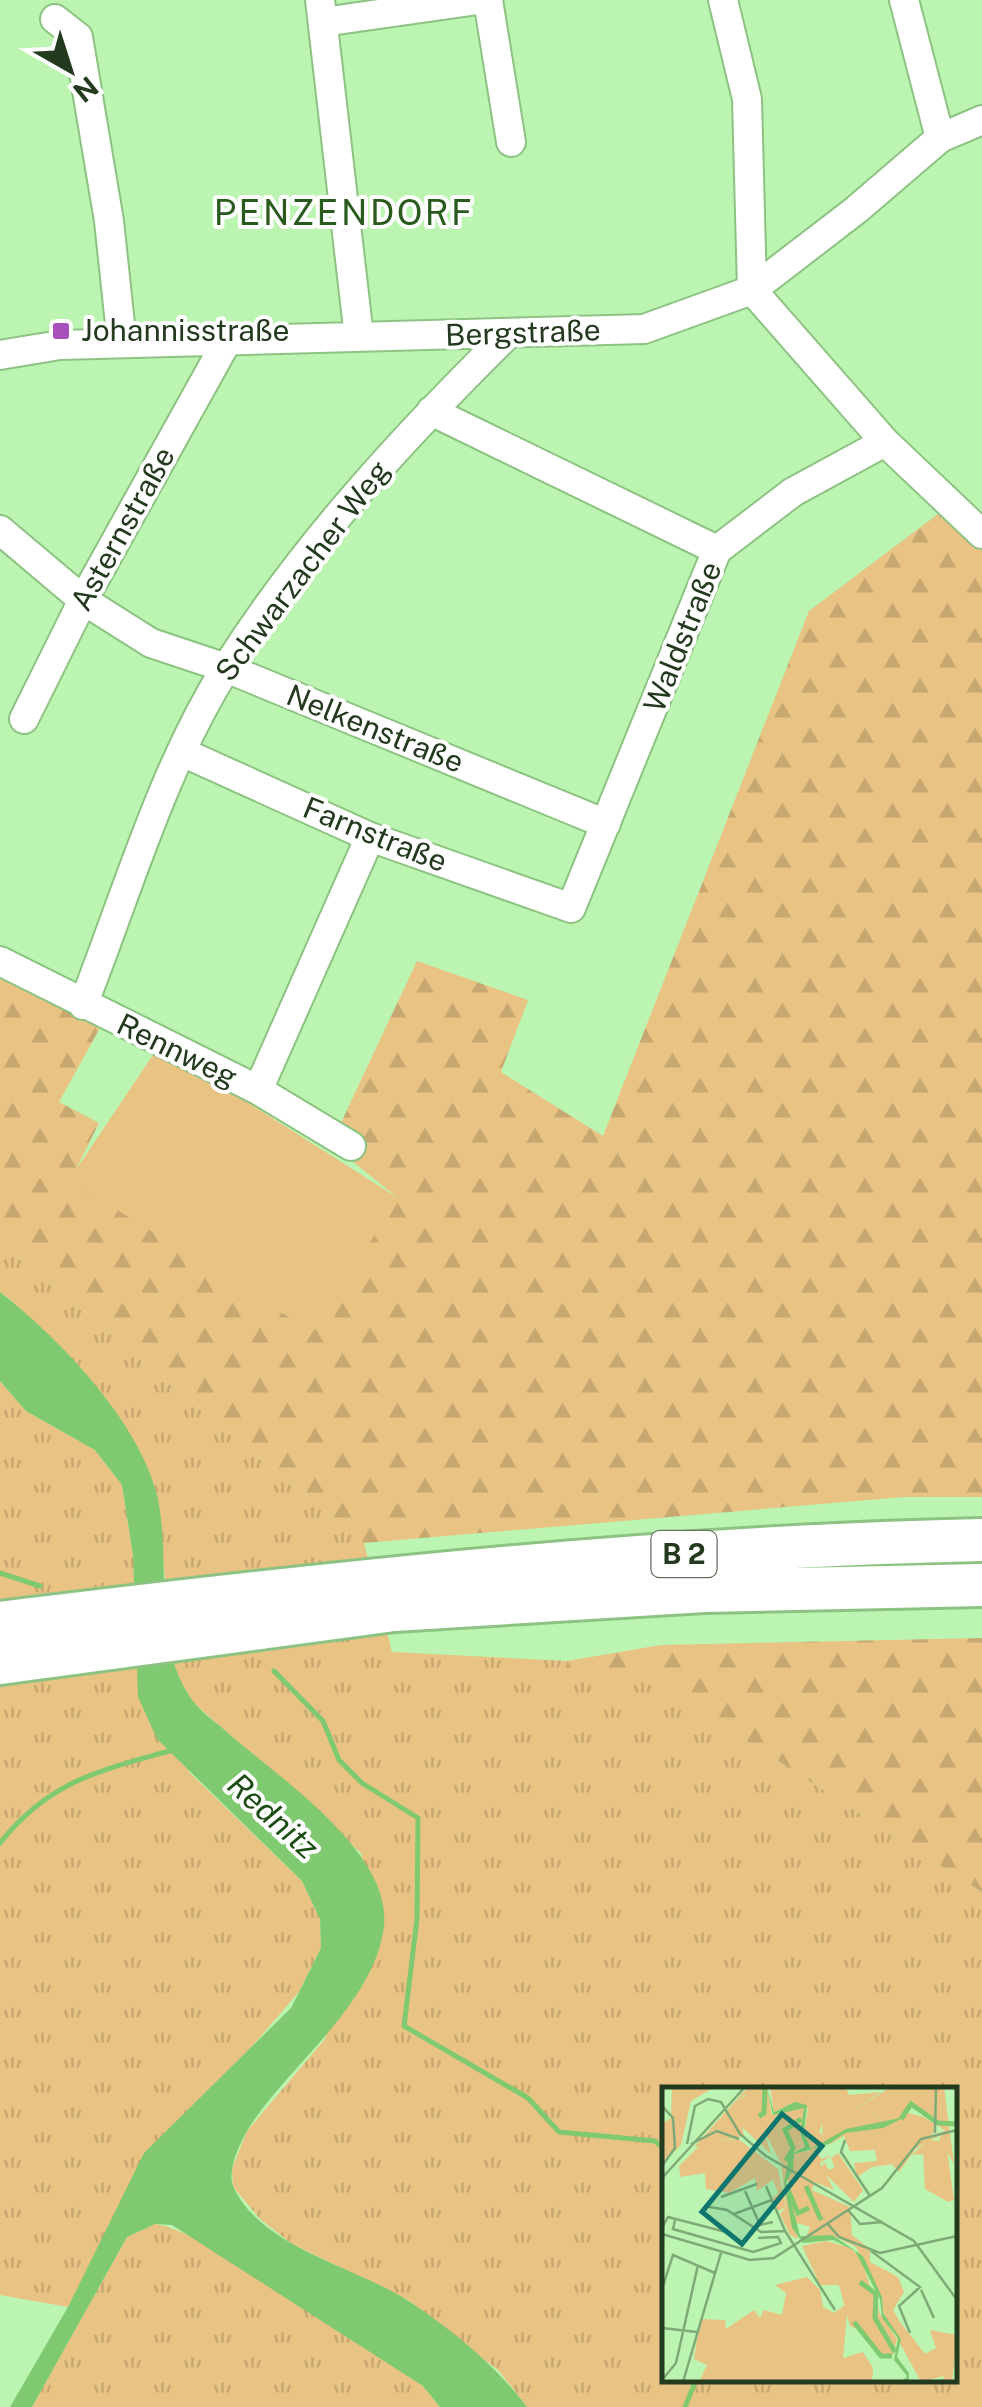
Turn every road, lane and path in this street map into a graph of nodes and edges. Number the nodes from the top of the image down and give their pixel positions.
1 (478, 0) edge
2 (488, 0) edge
3 (723, 0) edge
4 (904, 0) edge
5 (321, 11) edge
6 (55, 19) dead end
7 (979, 127) edge
8 (940, 138) junction
9 (511, 142) dead end
10 (752, 290) junction
11 (506, 336) junction
12 (358, 337) junction
13 (228, 342) junction
14 (122, 343) junction
15 (0, 355) edge
16 (430, 411) junction
17 (885, 442) junction
18 (0, 530) edge
19 (982, 534) edge
20 (717, 550) junction
21 (83, 600) junction
22 (226, 668) junction
23 (24, 719) dead end
24 (182, 752) junction
25 (606, 824) junction
26 (370, 837) junction
27 (571, 908) joint
28 (0, 961) edge
29 (83, 1005) junction
30 (258, 1090) junction
31 (351, 1146) dead end
32 (982, 1540) edge
33 (982, 1585) edge
34 (390, 1593) junction
35 (0, 1623) edge
36 (0, 1663) edge

1 - 5 street
2 - 9 street
3 - 10 street
4 - 8 street
5 - 12 street
6 - 14 street
7 - 8 street, Bergstraße
8 - 10 street, Bergstraße
10 - 11 street, Bergstraße
10 - 17 street
11 - 12 street, Bergstraße
11 - 16 street, Schwarzacher Weg
12 - 13 street, Bergstraße
13 - 14 street, Bergstraße
13 - 21 street, Asternstraße
14 - 15 street, Bergstraße
16 - 20 street
16 - 22 street, Schwarzacher Weg
17 - 19 street
17 - 20 street, Waldstraße
18 - 21 street, Nelkenstraße
20 - 25 street, Waldstraße
21 - 22 street, Nelkenstraße
21 - 23 street, Asternstraße
22 - 24 street, Schwarzacher Weg
22 - 25 street, Nelkenstraße
24 - 26 street, Farnstraße
24 - 29 street, Schwarzacher Weg
25 - 27 street, Waldstraße
26 - 27 street, Farnstraße
26 - 30 street
28 - 29 street, Rennweg
29 - 30 street, Rennweg
30 - 31 street, Rennweg
32 - 34 highway, B 2
33 - 34 highway, B 2
34 - 35 highway, B 2
34 - 36 highway, B 2

